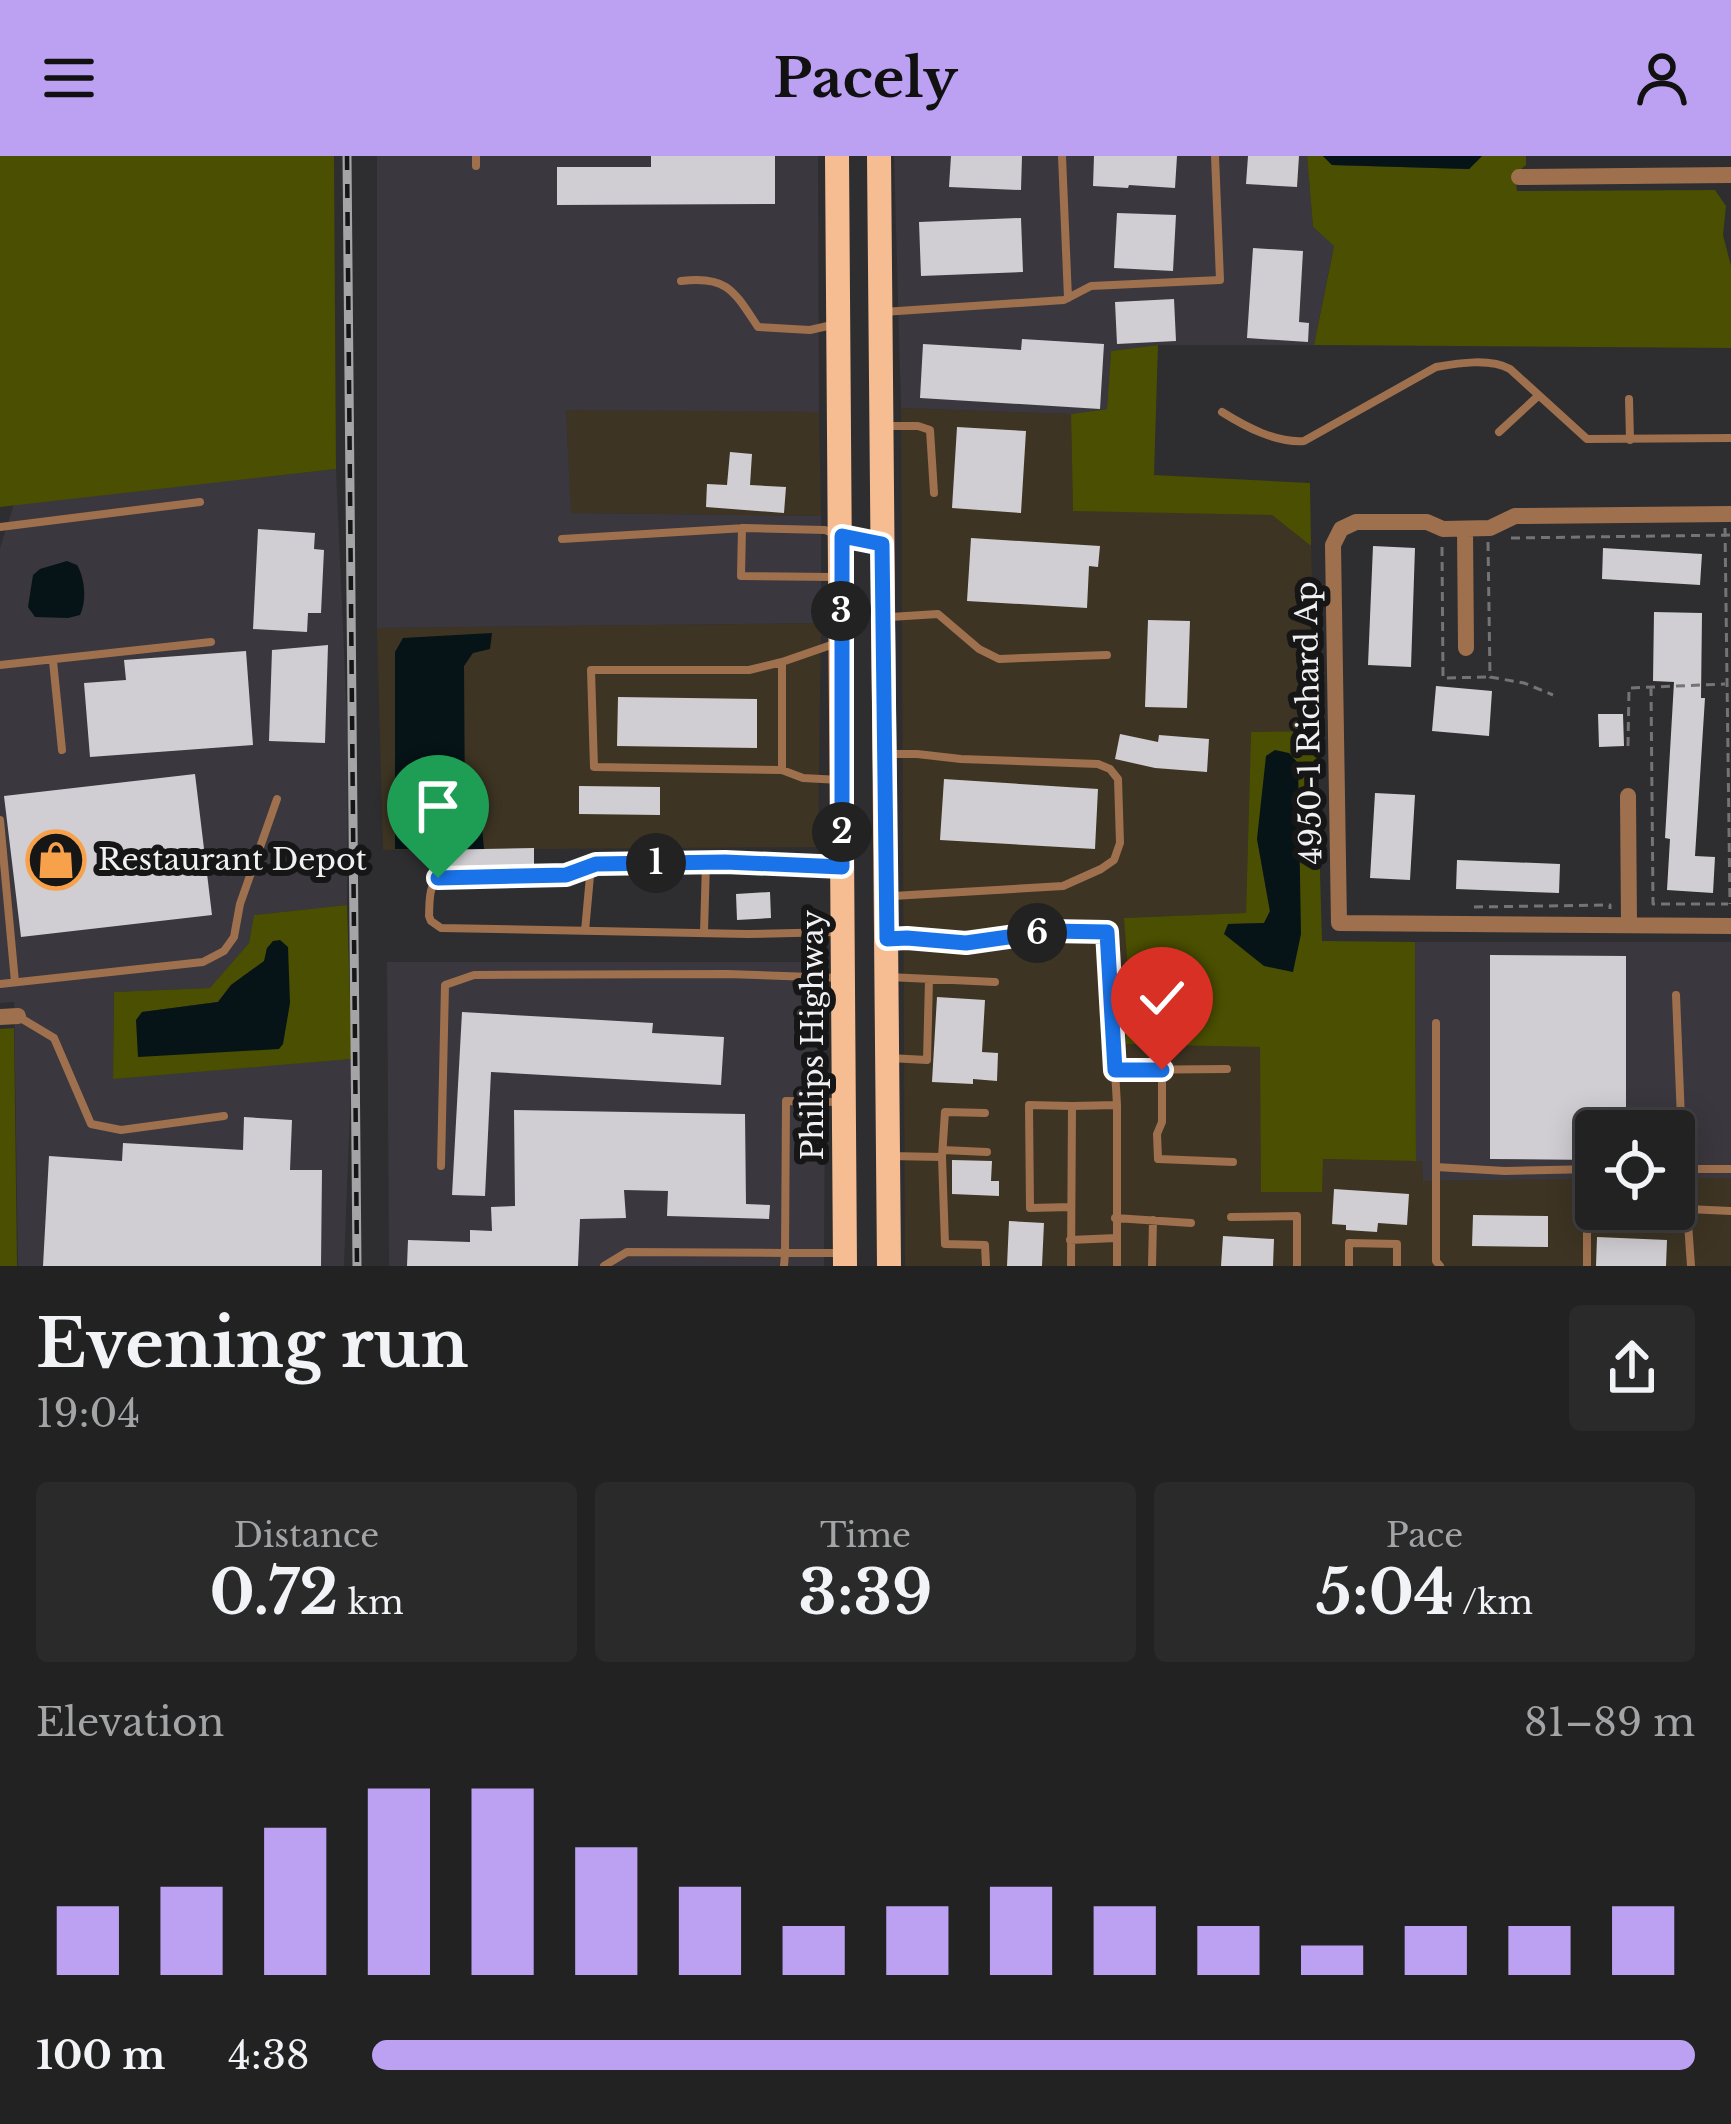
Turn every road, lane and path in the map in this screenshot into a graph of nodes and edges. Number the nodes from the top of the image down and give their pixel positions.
1 (837, 156) edge
2 (880, 156) edge
3 (1062, 156) edge
4 (1215, 156) edge
5 (1731, 175) edge
6 (1519, 177) dead end
7 (681, 281) dead end
8 (1068, 298) junction
9 (881, 312) junction
10 (839, 323) junction
11 (1538, 396) junction
12 (1629, 399) dead end
13 (1222, 412) dead end
14 (882, 426) junction
15 (1499, 432) dead end
16 (1731, 438) edge
17 (1630, 440) junction
18 (934, 493) dead end
19 (200, 502) dead end
20 (1728, 513) edge
21 (0, 527) edge
22 (742, 528) junction
23 (1465, 529) junction
24 (1728, 535) edge
25 (842, 536) junction
26 (1488, 537) dead end
27 (1442, 538) dead end
28 (1505, 538) dead end
29 (562, 539) dead end
30 (882, 544) junction
31 (842, 577) junction
32 (883, 617) junction
33 (841, 641) junction
34 (211, 642) dead end
35 (1466, 648) dead end
36 (1107, 655) dead end
37 (53, 661) junction
38 (782, 662) junction
39 (0, 665) edge
40 (1490, 677) junction
41 (1727, 684) junction
42 (1651, 687) junction
43 (1553, 694) dead end
44 (1628, 746) dead end
45 (62, 750) dead end
46 (885, 754) junction
47 (782, 770) junction
48 (841, 780) junction
49 (1628, 796) dead end
50 (278, 799) dead end
51 (0, 820) edge
52 (706, 862) junction
53 (591, 865) junction
54 (842, 867) junction
55 (886, 897) junction
56 (1730, 904) edge
57 (1472, 907) dead end
58 (1620, 926) junction
59 (1731, 926) edge
60 (585, 931) junction
61 (842, 932) junction
62 (704, 933) junction
63 (11, 938) junction
64 (887, 939) junction
65 (0, 940) edge
66 (887, 977) junction
67 (843, 979) junction
68 (929, 979) junction
69 (15, 982) junction
70 (994, 982) dead end
71 (0, 984) edge
72 (1676, 995) dead end
73 (9, 1017) edge
74 (1436, 1023) dead end
75 (887, 1058) junction
76 (1228, 1069) dead end
77 (1115, 1070) junction
78 (1162, 1070) junction
79 (844, 1102) junction
80 (1117, 1105) junction
81 (1072, 1106) junction
82 (1677, 1110) edge
83 (985, 1113) dead end
84 (224, 1116) dead end
85 (987, 1152) dead end
86 (942, 1154) junction
87 (888, 1156) junction
88 (1233, 1162) dead end
89 (441, 1166) dead end
90 (1436, 1167) junction
91 (1731, 1168) edge
92 (1575, 1169) edge
93 (1695, 1169) edge
94 (1071, 1207) junction
95 (1695, 1210) edge
96 (1731, 1210) edge
97 (1231, 1217) dead end
98 (1115, 1218) junction
99 (1153, 1220) junction
100 (1191, 1223) dead end
101 (1587, 1230) edge
102 (1689, 1230) edge
103 (1116, 1238) junction
104 (1070, 1240) junction
105 (785, 1253) junction
106 (845, 1259) edge
107 (604, 1266) edge
108 (784, 1266) edge
109 (890, 1266) edge
110 (986, 1266) edge
111 (1071, 1266) edge
112 (1117, 1266) edge
113 (1151, 1266) edge
114 (1297, 1266) edge
115 (1349, 1266) edge
116 (1397, 1266) edge
117 (1440, 1266) edge
118 (1587, 1266) edge
119 (1691, 1266) edge

1 - 10 main road, Philips Highway
2 - 9 main road
3 - 8 lane
4 - 8 lane
5 - 6 street
7 - 10 lane
8 - 9 lane
9 - 14 main road
10 - 25 main road, Philips Highway
11 - 13 lane
11 - 15 lane
11 - 17 lane
12 - 17 lane
14 - 18 lane
14 - 30 main road
16 - 17 lane
19 - 21 lane
20 - 23 street, 4950-1 Richard Ap
20 - 24 path
22 - 25 lane
22 - 29 lane
22 - 31 lane
23 - 35 street
23 - 58 street, 4950-1 Richard Ap
24 - 28 path
24 - 41 path
25 - 30 street
25 - 31 main road, Philips Highway
26 - 40 path
27 - 40 path
30 - 32 main road
31 - 33 main road, Philips Highway
32 - 36 lane
32 - 46 main road
33 - 38 lane
33 - 48 main road, Philips Highway
34 - 37 lane
37 - 39 lane
37 - 45 lane
38 - 47 lane
38 - 47 lane
40 - 43 path
41 - 42 path
41 - 56 path
42 - 44 path
42 - 56 path
46 - 55 main road
46 - 55 lane
47 - 48 lane
48 - 54 main road, Philips Highway
49 - 58 street
50 - 69 lane
51 - 63 lane
52 - 53 lane
52 - 54 lane
52 - 62 lane
53 - 60 lane
53 - 60 lane
54 - 61 main road, Philips Highway
55 - 64 main road
57 - 58 path
58 - 59 street, 4950-1 Richard Ap
60 - 62 lane
61 - 62 lane
61 - 67 main road, Philips Highway
63 - 65 lane
63 - 69 lane
64 - 66 main road
64 - 77 lane
66 - 68 lane
66 - 75 main road
67 - 79 main road, Philips Highway
67 - 89 lane
68 - 70 lane
68 - 75 lane
69 - 71 lane
72 - 82 lane
73 - 84 lane
74 - 90 lane
75 - 87 main road
76 - 78 lane
77 - 78 lane
77 - 80 lane
78 - 88 lane
79 - 105 lane
79 - 106 main road, Philips Highway
80 - 81 lane
80 - 98 lane
81 - 94 lane
81 - 94 lane
83 - 86 lane
85 - 86 lane
86 - 87 lane
86 - 110 lane
87 - 109 main road
90 - 92 lane
90 - 117 lane
91 - 93 lane
94 - 104 lane
95 - 96 lane
97 - 114 lane
98 - 99 lane
98 - 103 lane
99 - 100 lane
99 - 113 lane
101 - 118 lane
102 - 119 lane
103 - 104 lane
103 - 112 lane
104 - 111 lane
105 - 106 lane
105 - 107 lane
105 - 108 lane
115 - 116 lane

